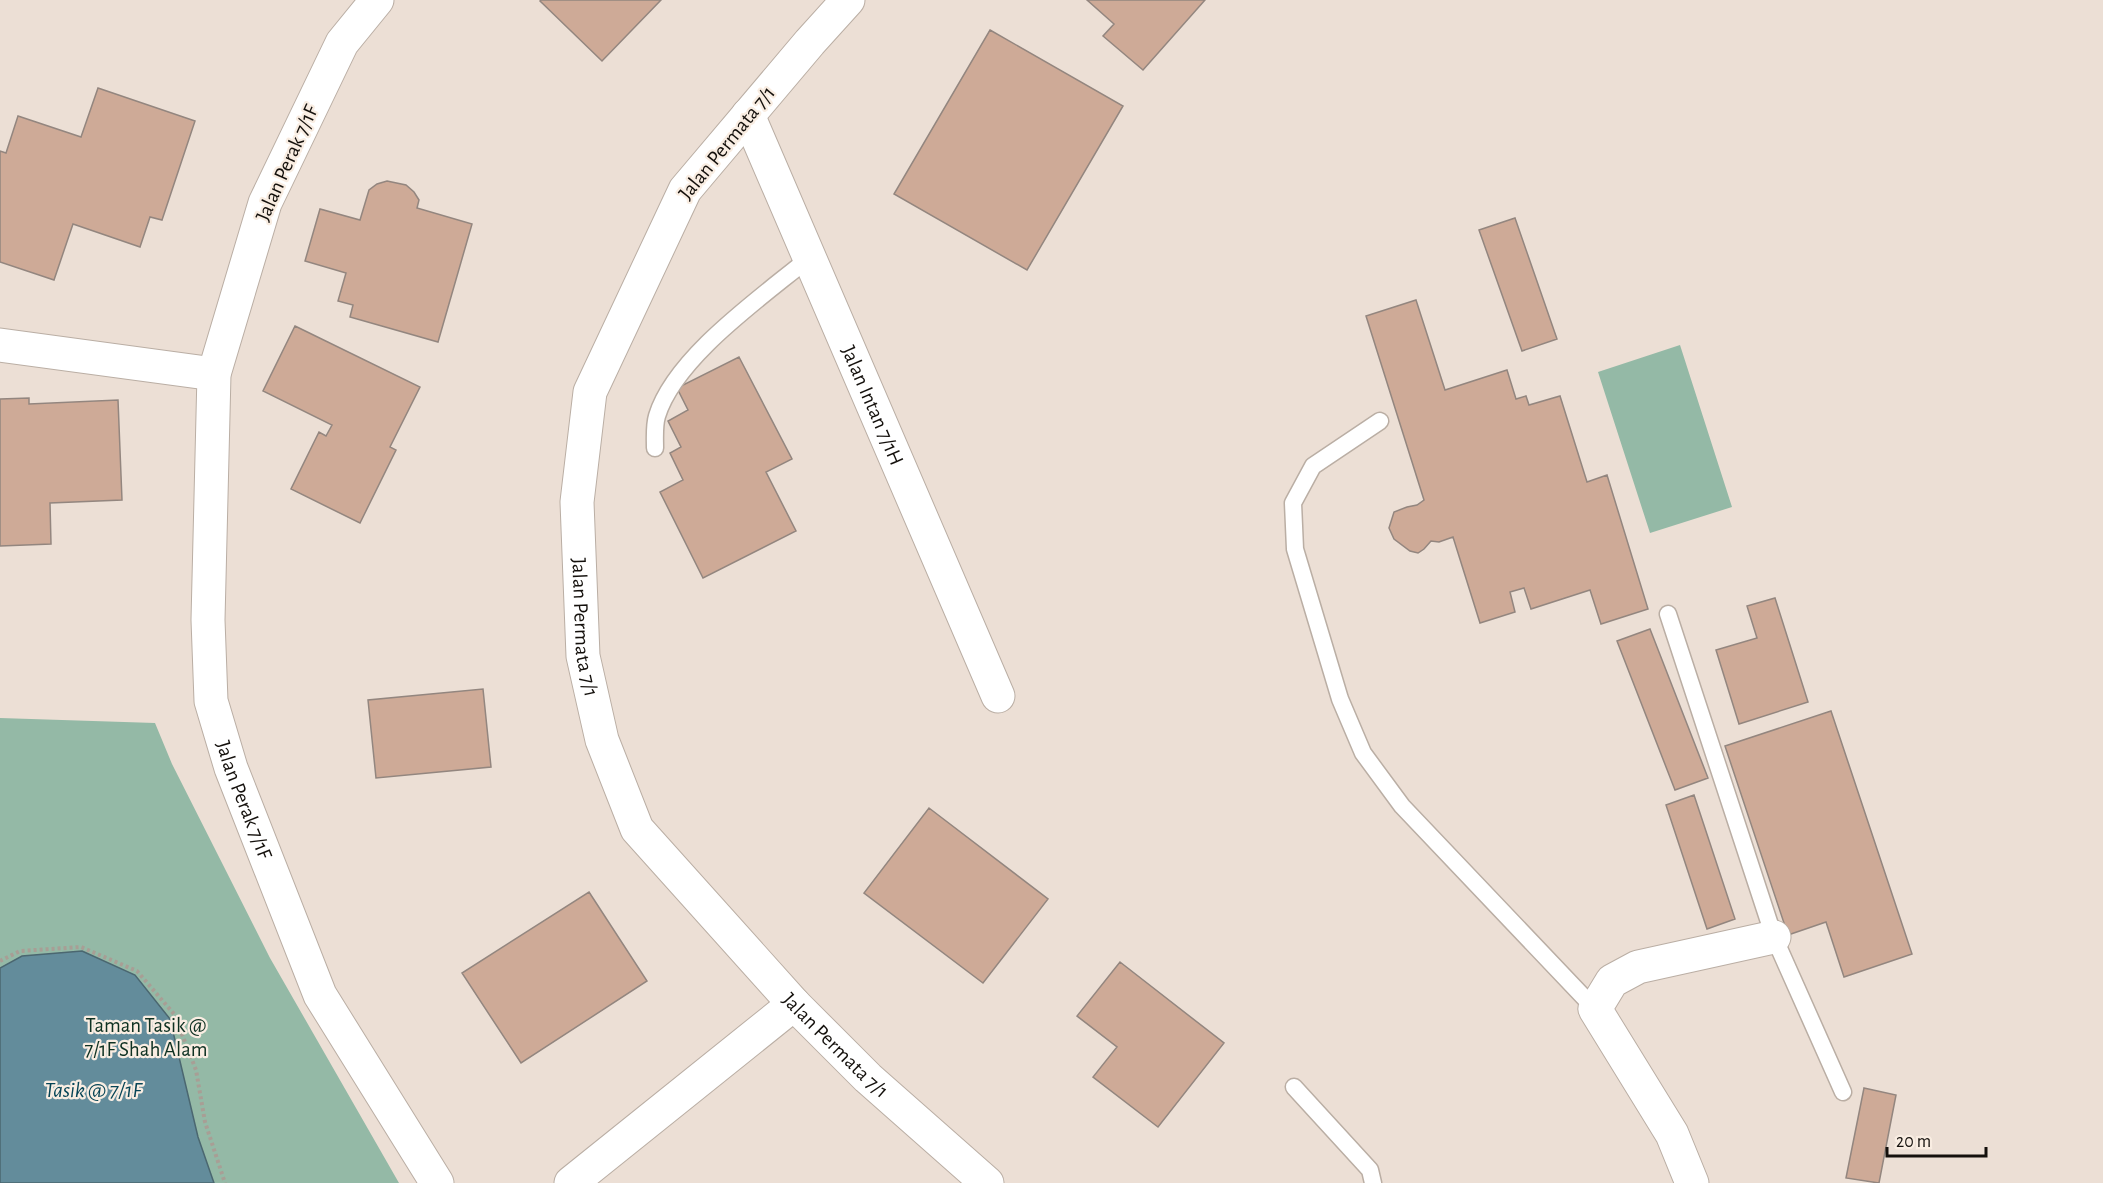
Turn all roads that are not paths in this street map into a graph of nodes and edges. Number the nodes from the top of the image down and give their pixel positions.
1 (377, 0) edge
2 (848, 0) edge
3 (748, 114) junction
4 (809, 258) junction
5 (0, 345) edge
6 (214, 374) junction
7 (1380, 421) dead end
8 (655, 448) dead end
9 (1668, 614) dead end
10 (998, 696) dead end
11 (1774, 937) junction
12 (794, 1004) junction
13 (1595, 1009) junction
14 (1293, 1088) dead end
15 (1843, 1092) dead end
16 (437, 1183) edge
17 (571, 1183) edge
18 (987, 1183) edge
19 (1373, 1183) edge
20 (1692, 1183) edge

1 - 6 street, Jalan Perak 7/1F
2 - 3 street, Jalan Permata 7/1
3 - 4 street, Jalan Intan 7/1H
3 - 12 street, Jalan Permata 7/1
4 - 8 lane
4 - 10 street, Jalan Intan 7/1H
5 - 6 street
6 - 16 street, Jalan Perak 7/1F
7 - 13 lane
9 - 11 lane
11 - 13 street
11 - 15 lane
12 - 17 street
12 - 18 street, Jalan Permata 7/1
13 - 20 street
14 - 19 lane

